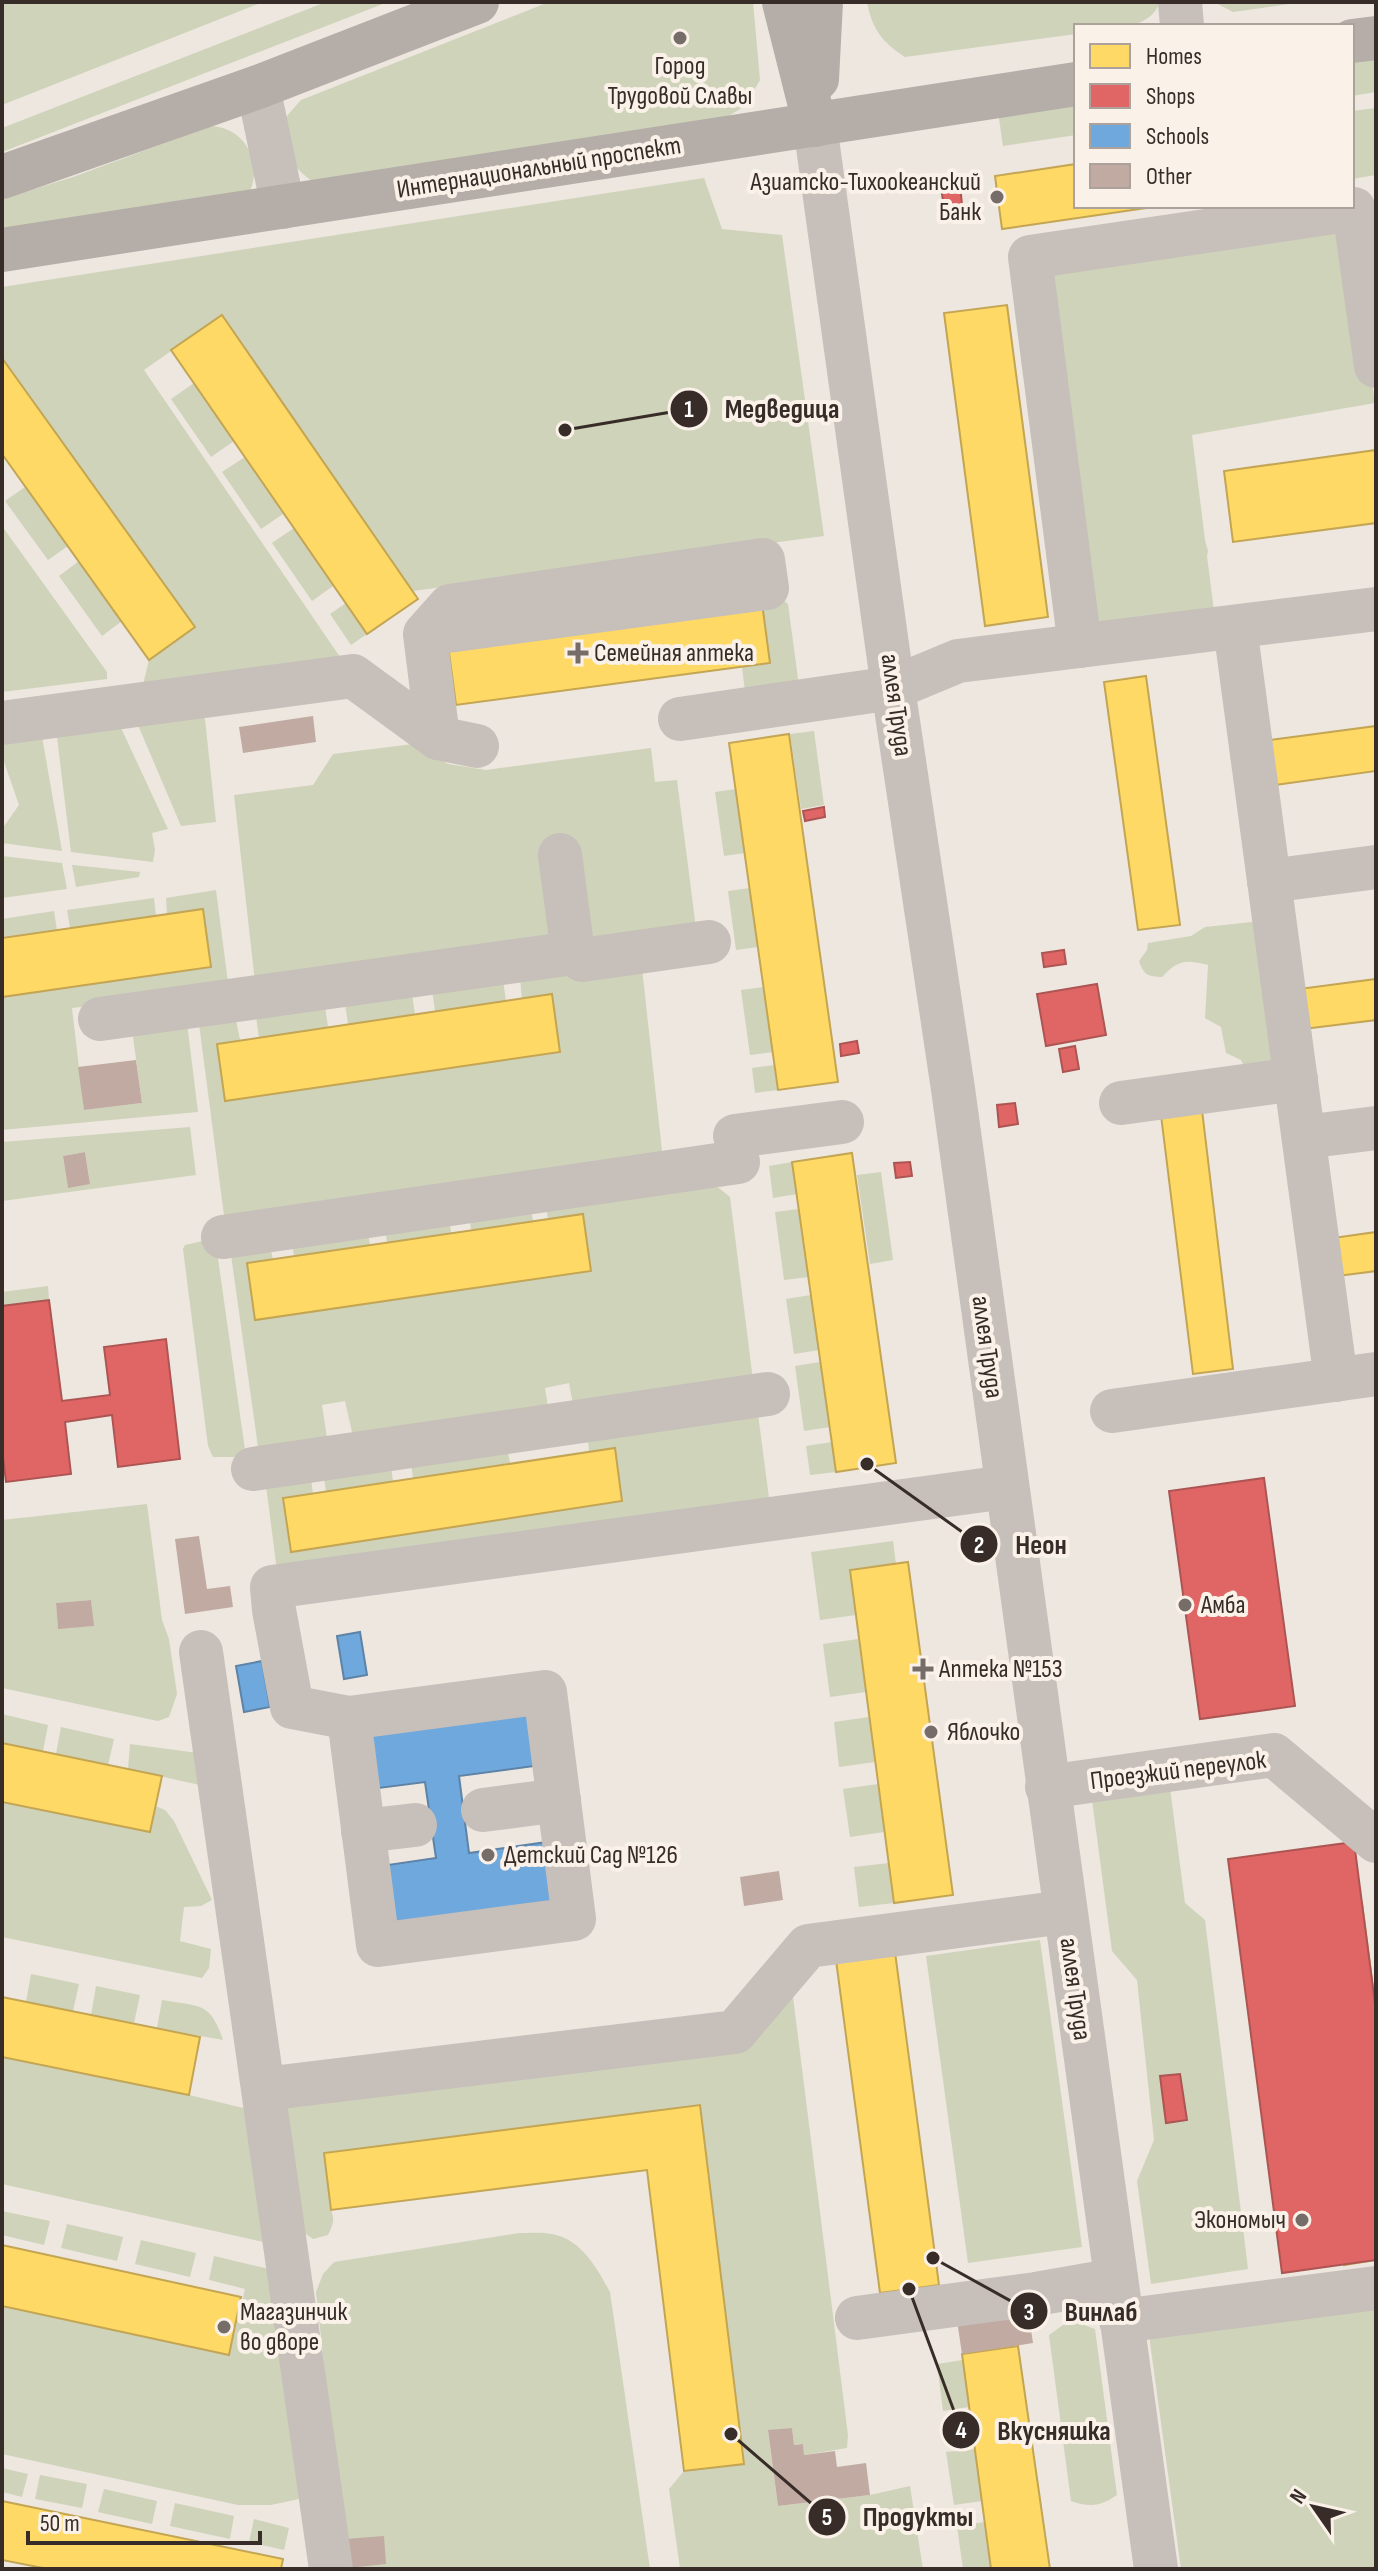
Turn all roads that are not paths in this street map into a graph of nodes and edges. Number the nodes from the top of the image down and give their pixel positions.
1 (477, 2) edge
2 (784, 2) edge
3 (821, 2) edge
4 (1180, 2) edge
5 (1182, 24) edge
6 (1376, 38) edge
7 (1354, 41) edge
8 (1074, 84) edge
9 (258, 87) junction
10 (815, 125) junction
11 (2, 177) edge
12 (283, 207) junction
13 (2, 250) edge
14 (1376, 366) edge
15 (1376, 609) edge
16 (1235, 627) junction
17 (425, 634) junction
18 (1080, 646) junction
19 (893, 688) junction
20 (680, 719) dead end
21 (2, 723) edge
22 (560, 855) dead end
23 (1376, 867) edge
24 (1269, 881) junction
25 (709, 942) dead end
26 (573, 953) junction
27 (100, 1019) dead end
28 (1296, 1079) junction
29 (1121, 1103) dead end
30 (842, 1122) dead end
31 (1376, 1128) edge
32 (1304, 1137) junction
33 (223, 1237) dead end
34 (1356, 1377) edge
35 (768, 1394) dead end
36 (1112, 1411) dead end
37 (253, 1469) dead end
38 (1006, 1487) junction
39 (201, 1652) dead end
40 (349, 1718) junction
41 (1047, 1787) junction
42 (559, 1800) junction
43 (483, 1810) dead end
44 (415, 1825) dead end
45 (363, 1831) junction
46 (1376, 1841) edge
47 (1064, 1912) junction
48 (264, 2089) junction
49 (1376, 2288) edge
50 (1118, 2300) junction
51 (857, 2318) dead end
52 (331, 2569) edge
53 (1156, 2569) edge

1 - 9 main road
2 - 10 main road, аллея Труда
3 - 10 main road, аллея Труда
4 - 5 street
6 - 7 main road
8 - 10 main road, Интернациональный проспект
9 - 11 main road
9 - 12 street
10 - 12 main road, Интернациональный проспект
10 - 19 street, аллея Труда
12 - 13 main road, Интернациональный проспект
14 - 18 street
15 - 16 street
16 - 18 street
16 - 24 street
17 - 17 street
17 - 21 street
18 - 19 street
19 - 20 street
19 - 38 street, аллея Труда
22 - 26 street
23 - 24 street
24 - 28 street
25 - 26 street
26 - 27 street
28 - 29 street
28 - 32 street
30 - 33 street
31 - 32 street
32 - 34 street
34 - 36 street
35 - 37 street
38 - 40 street
38 - 41 street, аллея Труда
39 - 48 street
40 - 42 street
40 - 45 street
41 - 46 street, Проезжий переулок
41 - 47 street, аллея Труда
42 - 43 street
42 - 45 street
44 - 45 street
47 - 48 street
47 - 50 street, аллея Труда
48 - 52 street
49 - 50 street
50 - 51 street
50 - 53 street, аллея Труда

